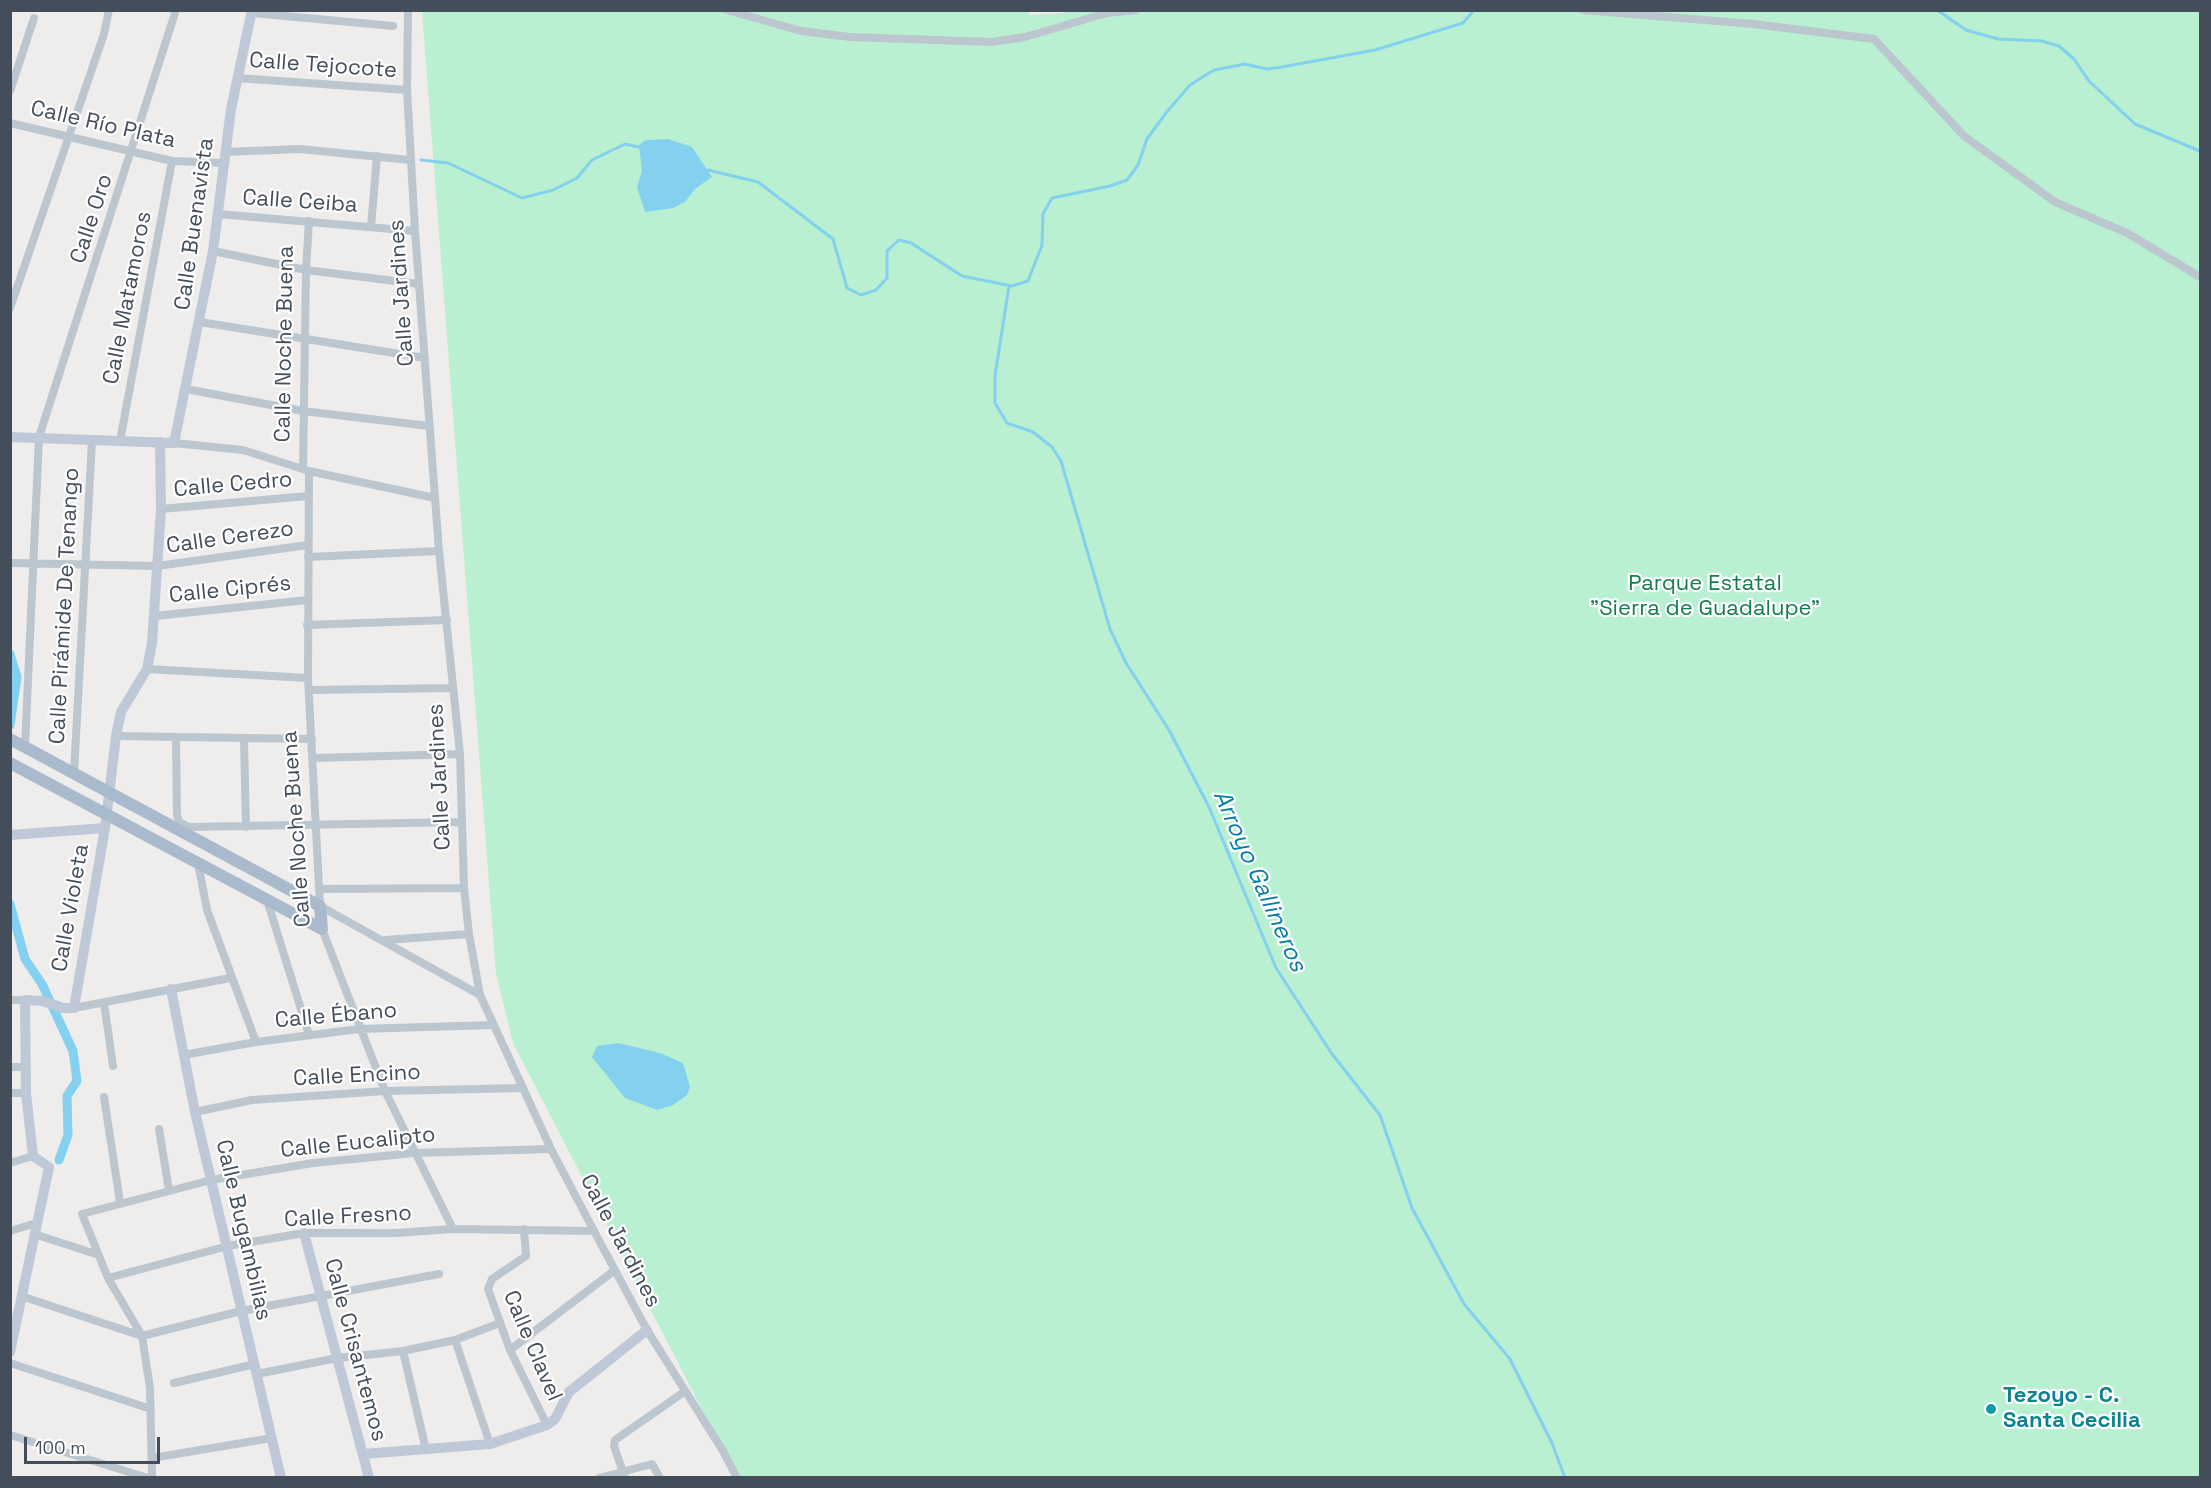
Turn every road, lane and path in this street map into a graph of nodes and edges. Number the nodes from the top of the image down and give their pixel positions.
1 (109, 10) edge
2 (176, 10) edge
3 (408, 10) edge
4 (727, 10) edge
5 (1136, 10) edge
6 (1583, 10) edge
7 (252, 12) edge
8 (34, 18) dead end
9 (393, 26) dead end
10 (237, 78) junction
11 (407, 90) junction
12 (10, 91) edge
13 (11, 126) edge
14 (67, 138) junction
15 (133, 152) junction
16 (377, 156) junction
17 (225, 158) junction
18 (410, 160) junction
19 (172, 161) junction
20 (218, 214) junction
21 (309, 221) junction
22 (371, 226) junction
23 (415, 231) junction
24 (213, 252) junction
25 (306, 270) junction
26 (2200, 277) edge
27 (419, 284) junction
28 (10, 308) edge
29 (200, 322) junction
30 (305, 339) junction
31 (425, 358) junction
32 (186, 389) junction
33 (303, 411) junction
34 (429, 426) junction
35 (10, 437) edge
36 (39, 437) junction
37 (92, 441) junction
38 (120, 441) junction
39 (160, 442) junction
40 (174, 443) junction
41 (306, 470) junction
42 (308, 496) junction
43 (435, 498) junction
44 (161, 509) junction
45 (308, 545) junction
46 (439, 551) junction
47 (308, 557) junction
48 (10, 563) edge
49 (31, 563) junction
50 (85, 564) junction
51 (157, 566) junction
52 (308, 600) junction
53 (155, 616) junction
54 (447, 620) junction
55 (307, 625) junction
56 (147, 669) junction
57 (308, 678) junction
58 (453, 688) junction
59 (310, 690) junction
60 (116, 736) junction
61 (176, 738) junction
62 (10, 739) edge
63 (244, 739) junction
64 (312, 739) junction
65 (25, 747) junction
66 (460, 754) junction
67 (313, 758) junction
68 (10, 763) edge
69 (74, 773) junction
70 (108, 793) junction
71 (106, 814) junction
72 (462, 822) junction
73 (315, 825) junction
74 (246, 827) junction
75 (105, 828) junction
76 (10, 835) edge
77 (198, 863) junction
78 (464, 888) junction
79 (319, 890) junction
80 (267, 900) junction
81 (320, 906) junction
82 (322, 929) junction
83 (469, 934) junction
84 (383, 940) junction
85 (230, 978) junction
86 (171, 989) junction
87 (480, 995) junction
88 (10, 1000) edge
89 (25, 1000) junction
90 (104, 1003) junction
91 (68, 1008) junction
92 (493, 1025) junction
93 (359, 1029) junction
94 (309, 1035) junction
95 (256, 1042) junction
96 (183, 1055) junction
97 (113, 1066) dead end
98 (10, 1067) edge
99 (26, 1067) junction
100 (522, 1088) junction
101 (385, 1091) junction
102 (10, 1093) edge
103 (26, 1093) junction
104 (104, 1097) dead end
105 (195, 1112) junction
106 (159, 1129) dead end
107 (551, 1149) junction
108 (414, 1153) junction
109 (33, 1156) junction
110 (10, 1163) edge
111 (211, 1180) junction
112 (169, 1190) junction
113 (120, 1202) junction
114 (35, 1228) junction
115 (453, 1229) junction
116 (524, 1229) junction
117 (10, 1231) edge
118 (594, 1231) junction
119 (303, 1233) junction
120 (228, 1246) junction
121 (96, 1254) junction
122 (615, 1270) junction
123 (439, 1274) dead end
124 (108, 1278) junction
125 (320, 1295) junction
126 (21, 1296) junction
127 (241, 1311) junction
128 (500, 1323) junction
129 (647, 1330) junction
130 (142, 1336) junction
131 (455, 1340) junction
132 (510, 1350) junction
133 (403, 1351) junction
134 (10, 1352) edge
135 (337, 1358) junction
136 (10, 1364) edge
137 (256, 1369) junction
138 (174, 1383) dead end
139 (684, 1392) junction
140 (151, 1409) junction
141 (547, 1425) junction
142 (10, 1435) edge
143 (272, 1438) junction
144 (490, 1444) junction
145 (426, 1450) junction
146 (363, 1454) junction
147 (152, 1458) junction
148 (624, 1475) edge
149 (368, 1476) edge
150 (150, 1478) edge
151 (280, 1478) edge
152 (355, 1478) edge
153 (599, 1478) edge
154 (660, 1478) edge
155 (737, 1478) edge

1 - 14 street
2 - 15 street, Calle Oro
3 - 11 street, Calle Jardines
4 - 5 street
6 - 26 street
7 - 9 street
7 - 10 street, Calle Buenavista
8 - 12 street
10 - 11 street, Calle Tejocote
10 - 17 street, Calle Buenavista
11 - 18 street, Calle Jardines
13 - 14 street, Calle Río Plata
14 - 15 street, Calle Río Plata
14 - 28 street
15 - 19 street, Calle Río Plata
15 - 36 street, Calle Oro
16 - 17 street, Calle Río Plata
16 - 18 street, Calle Río Plata
16 - 22 street
17 - 19 street, Calle Río Plata
17 - 20 street, Calle Buenavista
18 - 23 street, Calle Jardines
19 - 38 street, Calle Matamoros
20 - 21 street, Calle Ceiba
20 - 24 street, Calle Buenavista
21 - 22 street, Calle Ceiba
21 - 25 street, Calle Noche Buena
22 - 23 street, Calle Ceiba
23 - 27 street, Calle Jardines
24 - 25 street
24 - 29 street, Calle Buenavista
25 - 27 street
25 - 30 street, Calle Noche Buena
27 - 31 street, Calle Jardines
29 - 30 street
29 - 32 street, Calle Buenavista
30 - 31 street
30 - 33 street, Calle Noche Buena
31 - 34 street, Calle Jardines
32 - 33 street
32 - 40 street, Calle Buenavista
33 - 34 street
33 - 41 street, Calle Noche Buena
34 - 43 street, Calle Jardines
35 - 36 street
36 - 37 street
36 - 49 street, Calle Oro
37 - 38 street
37 - 50 street, Calle Pirámide De Tenango
38 - 39 street
39 - 40 street
39 - 44 street
40 - 41 street
41 - 42 street, Calle Noche Buena
41 - 43 street
42 - 44 street, Calle Cedro
42 - 45 street, Calle Noche Buena
43 - 46 street, Calle Jardines
44 - 51 street
45 - 47 street, Calle Noche Buena
45 - 51 street, Calle Cerezo
46 - 47 street, Calle Cerezo
46 - 54 street, Calle Jardines
47 - 52 street, Calle Noche Buena
48 - 49 street, Calle Cerezo
49 - 50 street, Calle Cerezo
49 - 65 street, Calle Oro
50 - 51 street, Calle Cerezo
50 - 69 street, Calle Pirámide De Tenango
51 - 53 street
52 - 53 street, Calle Ciprés
52 - 55 street, Calle Noche Buena
53 - 56 street
54 - 55 street, Calle Ciprés
54 - 58 street, Calle Jardines
55 - 57 street, Calle Noche Buena
56 - 57 street
56 - 60 street
57 - 59 street, Calle Noche Buena
58 - 59 street
58 - 66 street, Calle Jardines
59 - 64 street, Calle Noche Buena
60 - 61 street
60 - 70 street
61 - 63 street
61 - 74 street
62 - 65 main road
63 - 64 street
63 - 74 street
64 - 67 street, Calle Noche Buena
65 - 69 main road
66 - 67 street
66 - 72 street, Calle Jardines
67 - 73 street, Calle Noche Buena
68 - 71 main road
69 - 70 main road
70 - 71 street
70 - 81 main road
71 - 75 street, Calle Violeta
71 - 77 main road
72 - 73 street
72 - 78 street, Calle Jardines
73 - 74 street
73 - 79 street, Calle Noche Buena
75 - 76 street
75 - 91 street, Calle Violeta
77 - 80 main road
77 - 85 street
78 - 79 street
78 - 83 street, Calle Jardines
79 - 81 street, Calle Noche Buena
80 - 82 main road
80 - 94 street
81 - 82 main road, Calle Noche Buena
81 - 84 street
82 - 93 street, Calle Noche Buena
83 - 84 street
83 - 87 street, Calle Jardines
84 - 87 street
85 - 86 street
85 - 95 street
86 - 90 street
86 - 96 street, Calle Bugambilias
87 - 92 street, Calle Jardines
88 - 89 street
89 - 91 street
89 - 99 street
90 - 91 street
90 - 97 street
92 - 93 street, Calle Ébano
92 - 100 street, Calle Jardines
93 - 94 street, Calle Ébano
93 - 101 street, Calle Noche Buena
94 - 95 street, Calle Ébano
95 - 96 street, Calle Ébano
96 - 105 street, Calle Bugambilias
98 - 99 street
99 - 103 street
100 - 101 street, Calle Encino
100 - 107 street, Calle Jardines
101 - 105 street, Calle Encino
101 - 108 street, Calle Noche Buena
102 - 103 street
103 - 109 street
104 - 113 street
105 - 111 street, Calle Bugambilias
106 - 112 street
107 - 108 street, Calle Eucalipto
107 - 118 street, Calle Jardines
108 - 111 street, Calle Eucalipto
108 - 115 street, Calle Noche Buena
109 - 110 street
109 - 114 street
111 - 112 street, Calle Eucalipto
111 - 120 street, Calle Bugambilias
112 - 113 street, Calle Eucalipto
113 - 121 street, Calle Eucalipto
114 - 117 street
114 - 121 street
114 - 126 street
115 - 116 street, Calle Fresno
115 - 119 street, Calle Fresno
116 - 118 street, Calle Fresno
116 - 128 street, Calle Clavel
118 - 122 street, Calle Jardines
119 - 120 street, Calle Fresno
119 - 125 street, Calle Crisantemos
120 - 124 street, Calle Fresno
120 - 127 street, Calle Bugambilias
121 - 124 street
122 - 129 street, Calle Jardines
122 - 132 street
123 - 125 street
124 - 130 street
125 - 127 street
125 - 135 street, Calle Crisantemos
126 - 130 street
126 - 134 street
127 - 130 street
127 - 137 street, Calle Bugambilias
128 - 131 street
128 - 132 street, Calle Clavel
129 - 139 street, Calle Jardines
129 - 141 street
130 - 140 street
131 - 133 street
131 - 144 street
132 - 141 street, Calle Clavel
133 - 135 street
133 - 145 street
135 - 137 street
135 - 146 street, Calle Crisantemos
136 - 140 street
137 - 138 street
137 - 143 street, Calle Bugambilias
139 - 148 street
139 - 155 street, Calle Jardines
140 - 147 street
141 - 144 street
142 - 150 street
143 - 147 street
143 - 151 street, Calle Bugambilias
144 - 145 street
145 - 146 street
146 - 149 street, Calle Crisantemos
147 - 150 street
148 - 153 street
148 - 154 street
149 - 152 street

